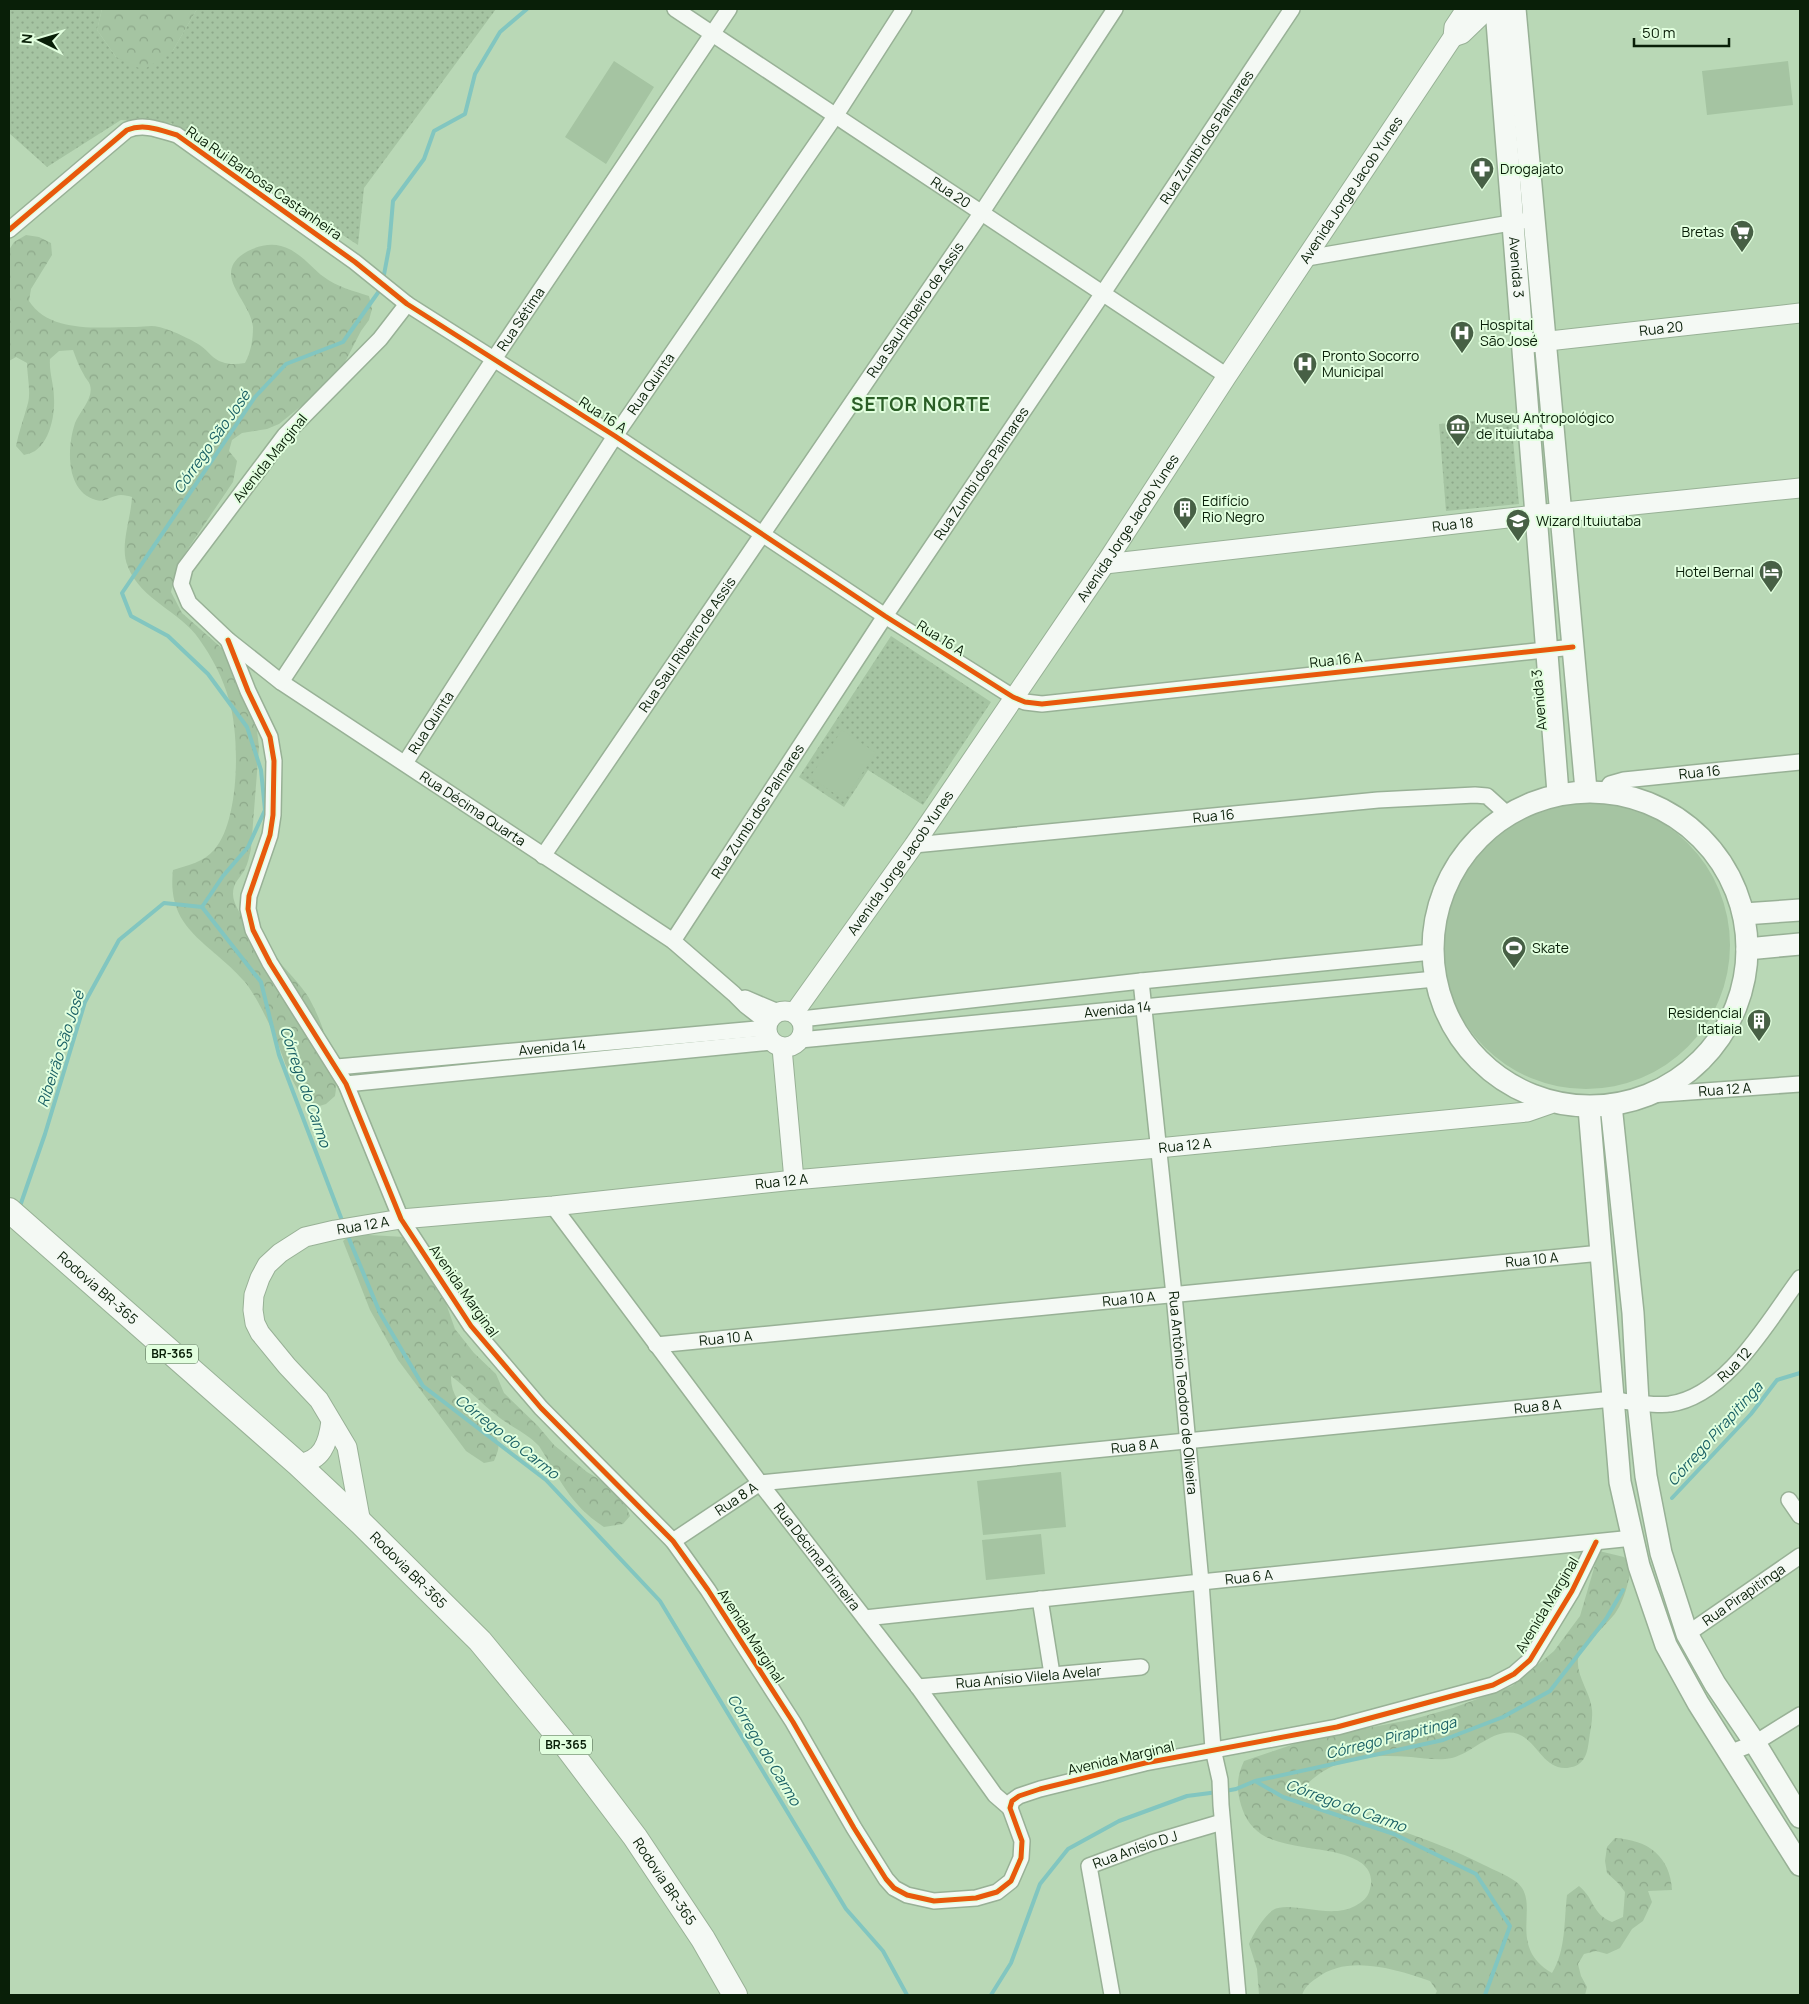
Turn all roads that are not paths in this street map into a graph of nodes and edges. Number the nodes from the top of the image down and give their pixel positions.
1 (674, 9) edge
2 (729, 9) edge
3 (904, 9) edge
4 (1116, 9) edge
5 (1292, 9) edge
6 (1466, 9) edge
7 (1488, 9) edge
8 (1496, 9) edge
9 (1515, 9) edge
10 (713, 33) junction
11 (1453, 37) junction
12 (836, 115) junction
13 (982, 212) junction
14 (1534, 219) junction
15 (1512, 222) junction
16 (10, 228) edge
17 (1307, 258) junction
18 (386, 286) joint
19 (1103, 293) junction
20 (407, 304) junction
21 (1800, 312) edge
22 (1545, 341) junction
23 (1522, 344) junction
24 (494, 359) junction
25 (1227, 376) junction
26 (615, 436) junction
27 (1800, 488) edge
28 (1561, 512) junction
29 (1535, 515) junction
30 (763, 533) junction
31 (1105, 564) junction
32 (189, 602) joint
33 (885, 616) junction
34 (228, 640) junction
35 (1573, 647) junction
36 (1546, 650) junction
37 (282, 682) junction
38 (1013, 698) junction
39 (1800, 762) edge
40 (405, 763) junction
41 (1595, 791) junction
42 (1558, 793) junction
43 (1507, 814) junction
44 (914, 845) junction
45 (543, 856) junction
46 (1800, 910) edge
47 (1744, 914) junction
48 (673, 941) junction
49 (1800, 944) edge
50 (1748, 948) junction
51 (1432, 952) junction
52 (1435, 979) junction
53 (1141, 981) junction
54 (1144, 1006) junction
55 (780, 1026) junction
56 (800, 1040) joint
57 (337, 1066) junction
58 (346, 1084) junction
59 (1800, 1084) edge
60 (1649, 1095) junction
61 (1550, 1104) junction
62 (1611, 1105) junction
63 (1589, 1108) junction
64 (1158, 1148) junction
65 (794, 1180) junction
66 (553, 1206) junction
67 (9, 1210) edge
68 (401, 1220) junction
69 (1601, 1253) junction
70 (1800, 1278) edge
71 (1174, 1294) junction
72 (656, 1345) junction
73 (1613, 1399) junction
74 (1638, 1402) junction
75 (331, 1421) junction
76 (1187, 1442) junction
77 (298, 1464) junction
78 (760, 1483) junction
79 (1789, 1500) dead end
80 (1800, 1516) edge
81 (361, 1523) junction
82 (1633, 1538) junction
83 (673, 1541) junction
84 (1596, 1542) junction
85 (1800, 1556) edge
86 (1201, 1582) junction
87 (1040, 1599) junction
88 (865, 1618) junction
89 (1688, 1634) junction
90 (1141, 1667) dead end
91 (1052, 1674) junction
92 (918, 1687) junction
93 (1800, 1714) edge
94 (1755, 1743) junction
95 (1214, 1749) junction
96 (1730, 1753) junction
97 (1010, 1808) junction
98 (1800, 1817) edge
99 (1222, 1822) junction
100 (1800, 1865) edge
101 (735, 1995) edge
102 (1112, 1995) edge
103 (1238, 1995) edge

1 - 10 street, Rua 20
2 - 10 street, Rua Sétima
3 - 12 street, Rua Quinta
4 - 13 street, Rua Saul Ribeiro de Assis
5 - 19 street, Rua Zumbi dos Palmares
6 - 11 street, Avenida Jorge Jacob Yunes
7 - 11 street, Avenida Jorge Jacob Yunes
8 - 15 main road, Avenida 3
9 - 14 main road, Avenida 3
10 - 12 street, Rua 20
10 - 24 street, Rua Sétima
11 - 17 street, Avenida Jorge Jacob Yunes
12 - 13 street, Rua 20
12 - 26 street, Rua Quinta
13 - 19 street, Rua 20
13 - 30 street, Rua Saul Ribeiro de Assis
14 - 15 street
14 - 22 main road, Avenida 3
15 - 17 street
15 - 23 main road, Avenida 3
16 - 18 street, Rua Rui Barbosa Castanheira
17 - 25 street, Avenida Jorge Jacob Yunes
18 - 20 street, Rua 16 A
19 - 25 street, Rua 20
19 - 33 street, Rua Zumbi dos Palmares
20 - 24 street, Rua 16 A
20 - 32 street, Avenida Marginal
21 - 22 street, Rua 20
22 - 23 street, Rua 20
22 - 28 main road, Avenida 3
23 - 29 main road, Avenida 3
24 - 26 street, Rua 16 A
24 - 37 street, Rua Sétima
25 - 31 street, Avenida Jorge Jacob Yunes
26 - 30 street, Rua 16 A
26 - 40 street, Rua Quinta
27 - 28 street, Rua 18
28 - 29 street, Rua 18
28 - 35 main road, Avenida 3
29 - 31 street, Rua 18
29 - 36 main road, Avenida 3
30 - 33 street, Rua 16 A
30 - 45 street, Rua Saul Ribeiro de Assis
31 - 38 street, Avenida Jorge Jacob Yunes
32 - 34 street, Rua Décima Quarta
33 - 38 street, Rua 16 A
33 - 48 street, Rua Zumbi dos Palmares
34 - 37 street, Rua Décima Quarta
34 - 57 street, Avenida Marginal
35 - 36 street, Rua 16 A
35 - 41 main road, Avenida 3
36 - 38 street, Rua 16 A
36 - 42 main road, Avenida 3
37 - 40 street, Rua Décima Quarta
38 - 44 street, Avenida Jorge Jacob Yunes
39 - 41 street, Rua 16
40 - 45 street, Rua Décima Quarta
41 - 42 main road
41 - 47 main road
42 - 43 main road
43 - 44 street, Rua 16
43 - 51 main road
44 - 55 street, Avenida Jorge Jacob Yunes
45 - 48 street, Rua Décima Quarta
46 - 47 main road
47 - 50 main road
48 - 55 street, Rua Décima Quarta
49 - 50 main road
50 - 60 main road
51 - 52 main road
51 - 53 street, Avenida 14
52 - 54 street, Avenida 14
52 - 61 main road
53 - 54 street, Rua Antônio Teodoro de Oliveira
53 - 55 street, Avenida 14
54 - 56 street, Avenida 14
54 - 64 street, Rua Antônio Teodoro de Oliveira
55 - 56 street, Avenida 14
55 - 57 street, Avenida 14
55 - 58 street, Avenida 14
55 - 65 street
57 - 58 street, Avenida Marginal
58 - 68 street, Avenida Marginal
59 - 60 street, Rua 12 A
60 - 62 main road
61 - 63 main road
61 - 64 street, Rua 12 A
62 - 63 main road
62 - 74 main road
63 - 69 main road
64 - 65 street, Rua 12 A
64 - 71 street, Rua Antônio Teodoro de Oliveira
65 - 66 street, Rua 12 A
66 - 68 street, Rua 12 A
66 - 72 street, Rua Décima Primeira
67 - 77 main road, Rodovia BR-365 / BR-365
68 - 75 street, Rua 12 A
68 - 83 street, Avenida Marginal
69 - 71 street, Rua 10 A
69 - 73 main road
70 - 74 street, Rua 12
71 - 72 street, Rua 10 A
71 - 76 street, Rua Antônio Teodoro de Oliveira
72 - 78 street, Rua Décima Primeira
73 - 74 street, Rua 12
73 - 76 street, Rua 8 A
73 - 82 main road
74 - 89 main road
75 - 77 street
75 - 81 street, Rua 12 A
76 - 78 street, Rua 8 A
76 - 86 street, Rua Antônio Teodoro de Oliveira
77 - 81 main road, Rodovia BR-365 / BR-365
78 - 83 street, Rua 8 A
78 - 88 street, Rua Décima Primeira
79 - 80 street
81 - 101 main road, Rodovia BR-365 / BR-365
82 - 84 street, Rua 6 A
82 - 96 main road
83 - 97 street, Avenida Marginal
84 - 86 street, Rua 6 A
84 - 95 street, Avenida Marginal
85 - 89 street, Rua Pirapitinga
86 - 87 street, Rua 6 A
86 - 95 street, Rua Antônio Teodoro de Oliveira
87 - 88 street, Rua 6 A
87 - 91 street
88 - 92 street, Rua Décima Primeira
89 - 94 main road
90 - 91 street, Rua Anísio Vilela Avelar
91 - 92 street, Rua Anísio Vilela Avelar
92 - 97 street, Rua Décima Primeira
93 - 94 street
94 - 96 street
94 - 98 main road
95 - 97 street, Avenida Marginal
95 - 99 street, Rua Antônio Teodoro de Oliveira
96 - 100 main road
99 - 102 street, Rua Anísio D J
99 - 103 street, Rua Antônio Teodoro de Oliveira

